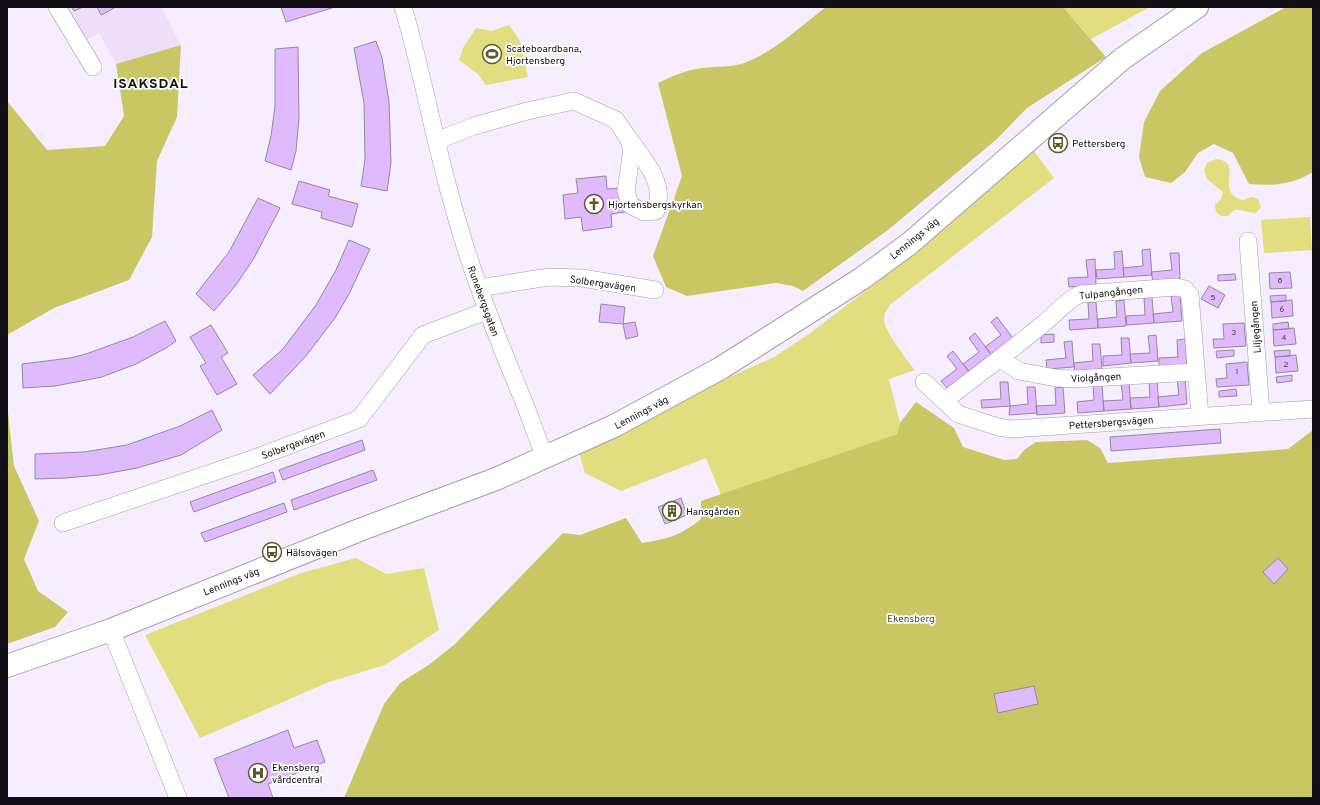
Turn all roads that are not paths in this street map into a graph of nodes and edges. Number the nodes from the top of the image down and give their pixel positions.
1 (56, 7) edge
2 (403, 7) edge
3 (1198, 8) edge
4 (93, 67) dead end
5 (628, 138) dead end
6 (436, 141) junction
7 (1248, 241) dead end
8 (479, 288) junction
9 (655, 290) dead end
10 (486, 311) junction
11 (1000, 360) junction
12 (1195, 372) junction
13 (924, 382) dead end
14 (944, 401) junction
15 (1313, 409) edge
16 (1261, 412) junction
17 (1200, 416) junction
18 (545, 457) junction
19 (63, 523) dead end
20 (111, 630) junction
21 (7, 666) edge
22 (178, 798) edge

1 - 4 street
2 - 6 street, Runebergsgatan
3 - 18 main road, Lennings väg
5 - 6 street
6 - 8 street, Runebergsgatan
7 - 16 street, Liljegången
8 - 9 street, Solbergavägen
8 - 10 street, Runebergsgatan
10 - 18 street, Runebergsgatan
10 - 19 street, Solbergavägen
11 - 12 street, Violgången
11 - 12 street, Tulpangången
11 - 14 street, Tulpangången
12 - 17 street, Tulpangången
13 - 14 street, Pettersbergsvägen
14 - 17 street, Pettersbergsvägen
15 - 16 street, Pettersbergsvägen
16 - 17 street, Pettersbergsvägen
18 - 20 main road, Lennings väg
20 - 21 main road, Lennings väg
20 - 22 street

